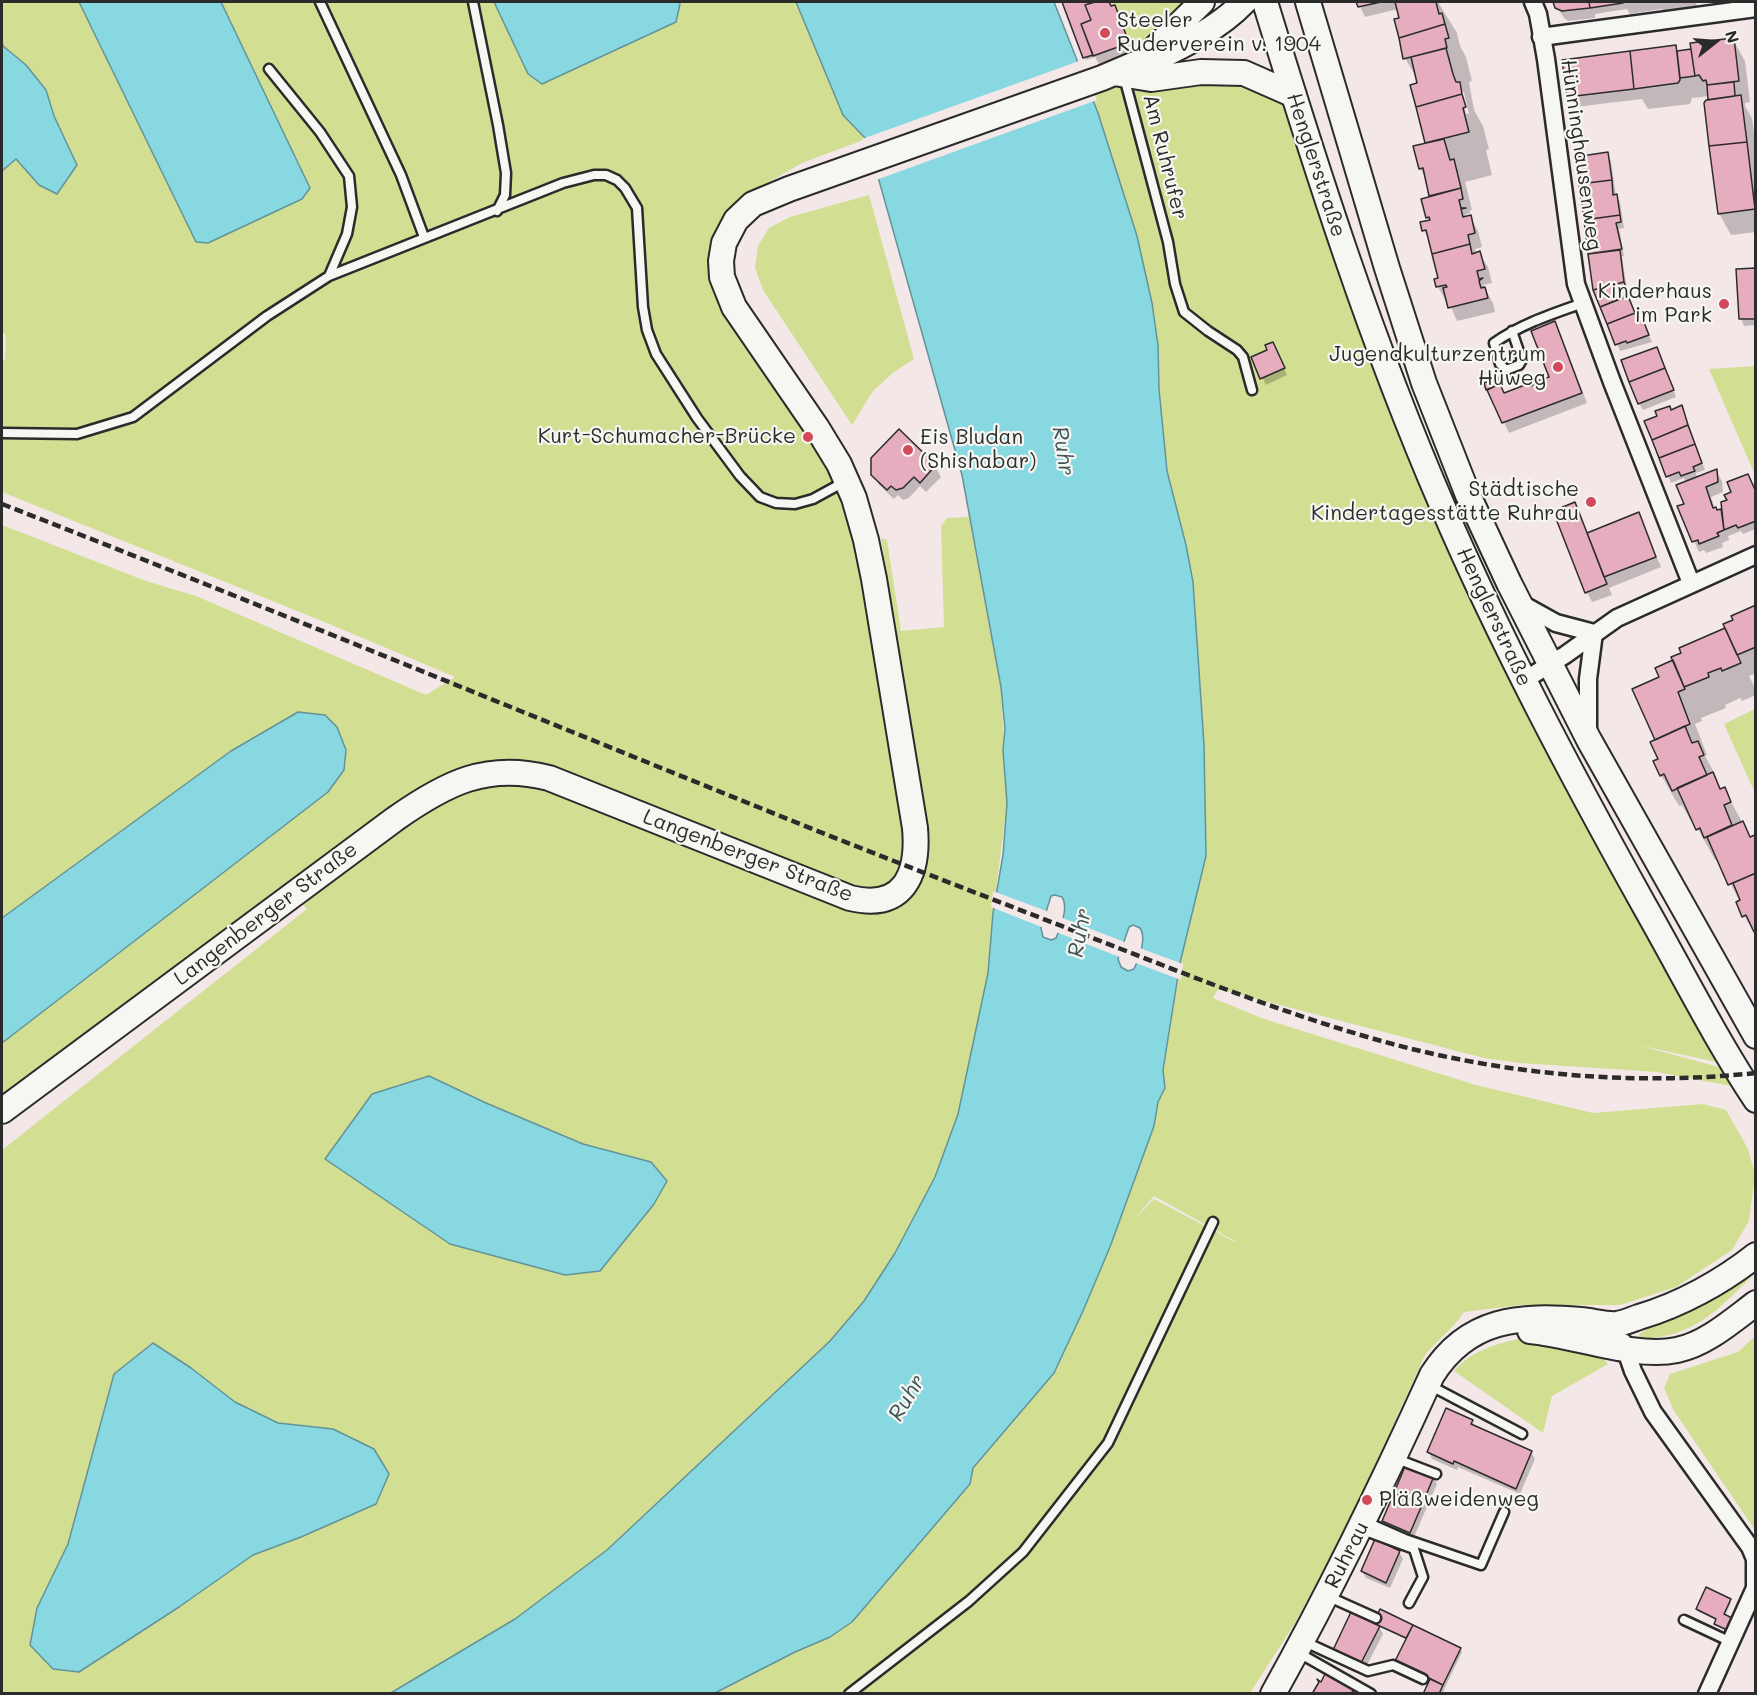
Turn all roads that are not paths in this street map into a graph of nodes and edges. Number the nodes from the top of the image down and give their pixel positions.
1 (320, 2) edge
2 (473, 2) edge
3 (1244, 2) edge
4 (1266, 2) edge
5 (1308, 2) edge
6 (1533, 2) edge
7 (1194, 6) edge
8 (1755, 8) edge
9 (1541, 37) junction
10 (269, 69) dead end
11 (1119, 72) junction
12 (1294, 95) junction
13 (497, 211) junction
14 (424, 237) junction
15 (329, 276) junction
16 (1583, 303) junction
17 (1512, 331) dead end
18 (1252, 390) dead end
19 (2, 433) edge
20 (847, 481) junction
21 (1755, 555) edge
22 (1691, 583) junction
23 (1519, 602) junction
24 (1594, 633) junction
25 (1550, 664) junction
26 (1523, 681) junction
27 (1589, 740) junction
28 (1755, 1036) edge
29 (1755, 1100) edge
30 (2, 1111) edge
31 (1213, 1222) dead end
32 (1755, 1255) edge
33 (1755, 1303) edge
34 (1618, 1324) junction
35 (1480, 1332) junction
36 (1625, 1349) junction
37 (1428, 1385) junction
38 (1522, 1434) dead end
39 (1394, 1458) junction
40 (1436, 1474) dead end
41 (1504, 1512) dead end
42 (1362, 1525) junction
43 (1755, 1559) edge
44 (1326, 1596) junction
45 (1409, 1603) dead end
46 (1376, 1618) dead end
47 (1684, 1620) dead end
48 (1731, 1642) junction
49 (1299, 1646) junction
50 (1423, 1679) dead end
51 (849, 1694) edge
52 (1273, 1694) edge
53 (1371, 1694) edge
54 (1707, 1694) edge

1 - 14 lane
2 - 13 lane
3 - 11 main road
4 - 12 main road, Henglerstraße
5 - 23 main road, Henglerstraße
6 - 9 street, Hünninghausenweg
7 - 11 main road
8 - 9 street
9 - 16 street, Hünninghausenweg
10 - 15 lane
11 - 12 main road
11 - 18 lane, Am Ruhrufer
11 - 20 main road, Langenberger Straße
12 - 26 main road, Henglerstraße
13 - 14 lane
13 - 20 lane
14 - 15 lane
15 - 19 lane
16 - 17 lane
16 - 22 street, Hünninghausenweg
20 - 30 main road, Langenberger Straße
21 - 22 street
22 - 24 street
23 - 24 street
23 - 25 main road, Henglerstraße
24 - 25 street
24 - 27 street
25 - 26 street
25 - 27 main road, Henglerstraße
26 - 29 main road, Henglerstraße
27 - 28 main road, Henglerstraße
31 - 51 lane
32 - 34 main road, Ruhrau
33 - 36 main road, Ruhrau
34 - 35 main road, Ruhrau
34 - 36 street
35 - 36 main road, Ruhrau
35 - 37 main road, Ruhrau
36 - 43 street
37 - 38 lane
37 - 39 main road, Ruhrau
39 - 40 lane
39 - 42 main road, Ruhrau
41 - 42 lane
42 - 44 main road, Ruhrau
42 - 45 lane
43 - 48 street
44 - 46 lane
44 - 49 main road, Ruhrau
47 - 48 lane
48 - 54 street
49 - 50 lane
49 - 52 main road, Ruhrau
49 - 53 lane

